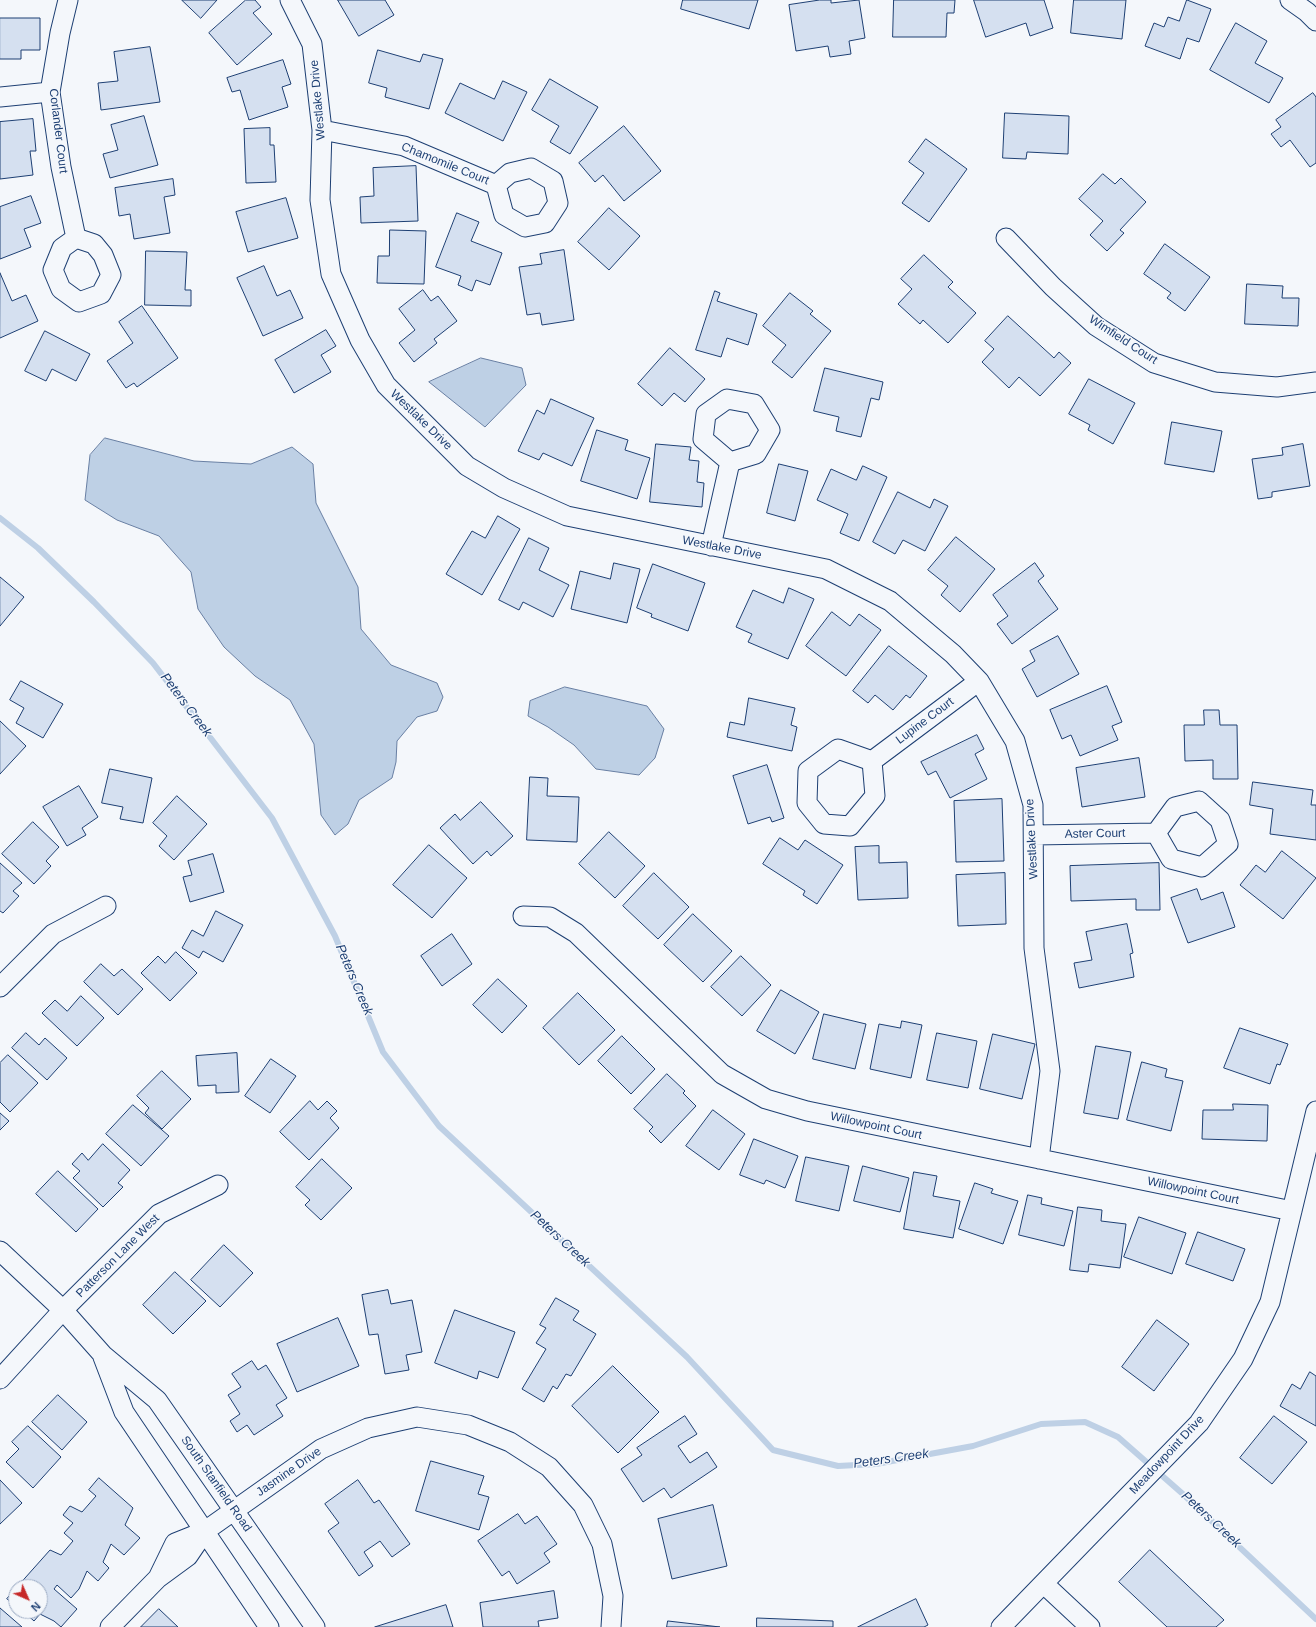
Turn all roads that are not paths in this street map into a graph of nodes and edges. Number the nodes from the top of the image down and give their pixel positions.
1 (68, 0) edge
2 (290, 0) edge
3 (1290, 0) edge
4 (1316, 21) edge
5 (50, 92) junction
6 (0, 97) edge
7 (322, 130) junction
8 (496, 185) dead end
9 (76, 238) dead end
10 (1006, 238) dead end
11 (1316, 382) edge
12 (730, 462) dead end
13 (711, 546) junction
14 (979, 681) junction
15 (872, 761) dead end
16 (1156, 833) dead end
17 (1034, 835) junction
18 (106, 906) dead end
19 (523, 916) dead end
20 (0, 987) edge
21 (1316, 1111) edge
22 (1039, 1159) junction
23 (218, 1185) dead end
24 (1292, 1211) junction
25 (0, 1251) edge
26 (63, 1310) junction
27 (103, 1355) junction
28 (0, 1379) edge
29 (235, 1510) junction
30 (205, 1532) junction
31 (1044, 1584) junction
32 (110, 1627) edge
33 (269, 1627) edge
34 (315, 1627) edge
35 (611, 1627) edge
36 (1001, 1627) edge
37 (1090, 1627) edge

1 - 5 street, Corlander Court
2 - 7 street, Westlake Drive
3 - 4 street
5 - 6 street
5 - 9 street, Corlander Court
7 - 8 street, Chamomile Court
7 - 13 street, Westlake Drive
10 - 11 street, Wimfield Court
12 - 13 street
13 - 14 street, Westlake Drive
14 - 15 street, Lupine Court
14 - 17 street, Westlake Drive
16 - 17 street, Aster Court
17 - 22 street, Westlake Drive
18 - 20 street
19 - 22 street, Willowpoint Court
21 - 24 street, Meadowpoint Drive
22 - 24 street, Willowpoint Court
23 - 26 street, Patterson Lane West
24 - 31 street, Meadowpoint Drive
25 - 26 street, South Stanfield Road
26 - 27 street, South Stanfield Road
26 - 28 street, Patterson Lane West
27 - 29 street, South Stanfield Road
27 - 30 street, South Stanfield Road
29 - 30 street, Jasmine Drive
29 - 34 street, South Stanfield Road
29 - 35 street, Jasmine Drive
30 - 32 street, Jasmine Drive
30 - 33 street, South Stanfield Road
31 - 36 street, Meadowpoint Drive
31 - 37 street

